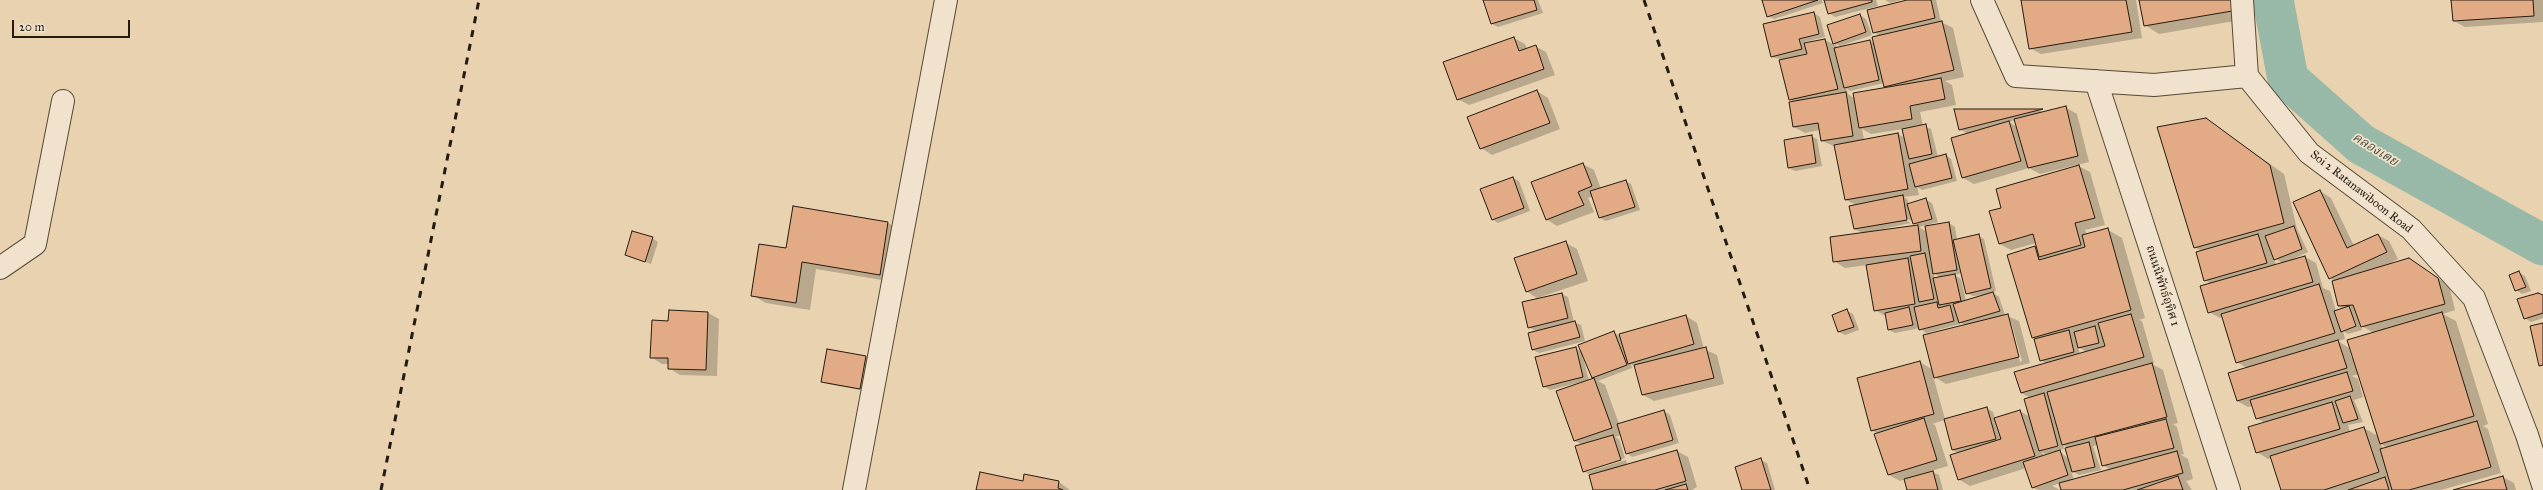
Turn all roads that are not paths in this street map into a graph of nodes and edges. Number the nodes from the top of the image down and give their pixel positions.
1 (946, 0) edge
2 (1982, 0) edge
3 (2242, 0) edge
4 (2247, 76) junction
5 (2096, 81) junction
6 (64, 101) dead end
7 (0, 268) edge
8 (2543, 485) edge
9 (854, 490) edge
10 (2229, 490) edge

1 - 9 street
2 - 5 street
3 - 4 street
4 - 5 street
4 - 8 street, Soi 2 Ratanawiboon Road
5 - 10 street, ถนนนิพัทธ์อุทิศ 1
6 - 7 street

